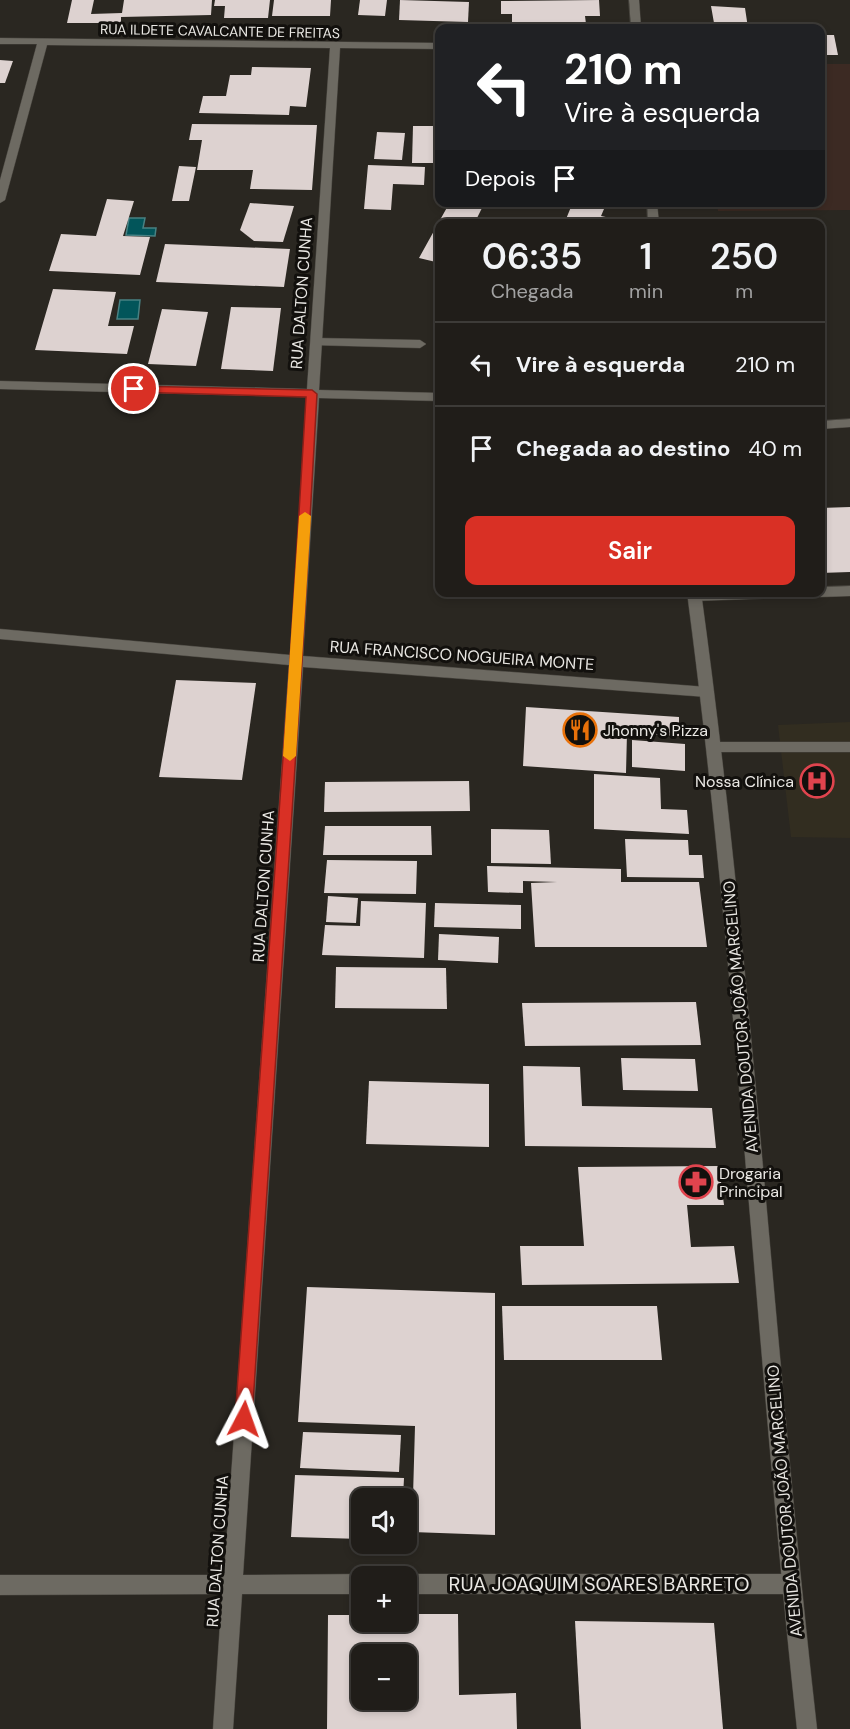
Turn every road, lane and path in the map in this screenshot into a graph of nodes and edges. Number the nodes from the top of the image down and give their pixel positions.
1 (634, 0) edge
2 (636, 24) edge
3 (0, 41) edge
4 (43, 42) junction
5 (335, 46) junction
6 (435, 46) edge
7 (0, 200) edge
8 (316, 342) junction
9 (420, 344) dead end
10 (0, 386) edge
11 (312, 394) junction
12 (435, 397) edge
13 (850, 423) edge
14 (825, 425) edge
15 (850, 591) edge
16 (825, 592) edge
17 (694, 597) edge
18 (0, 634) edge
19 (296, 661) junction
20 (707, 692) junction
21 (715, 747) junction
22 (850, 747) edge
23 (232, 1584) junction
24 (351, 1584) edge
25 (417, 1584) edge
26 (791, 1584) junction
27 (0, 1585) edge
28 (223, 1729) edge
29 (807, 1729) edge

1 - 2 street
3 - 4 street, RUA ILDETE CAVALCANTE DE FREITAS
4 - 5 street, RUA ILDETE CAVALCANTE DE FREITAS
4 - 7 street
5 - 6 street, RUA ILDETE CAVALCANTE DE FREITAS
5 - 8 street, RUA DALTON CUNHA
8 - 9 street
8 - 11 street, RUA DALTON CUNHA
10 - 11 street
11 - 12 street
11 - 19 street, RUA DALTON CUNHA
13 - 14 street
15 - 16 street
17 - 20 street, AVENIDA DOUTOR JOÃO MARCELINO
18 - 19 street, RUA FRANCISCO NOGUEIRA MONTE
19 - 20 street, RUA FRANCISCO NOGUEIRA MONTE
19 - 23 street, RUA DALTON CUNHA
20 - 21 street, AVENIDA DOUTOR JOÃO MARCELINO
21 - 22 street
21 - 26 street, AVENIDA DOUTOR JOÃO MARCELINO
23 - 24 street
23 - 27 street
23 - 28 street, RUA DALTON CUNHA
25 - 26 street, RUA JOAQUIM SOARES BARRETO
26 - 29 street, AVENIDA DOUTOR JOÃO MARCELINO

